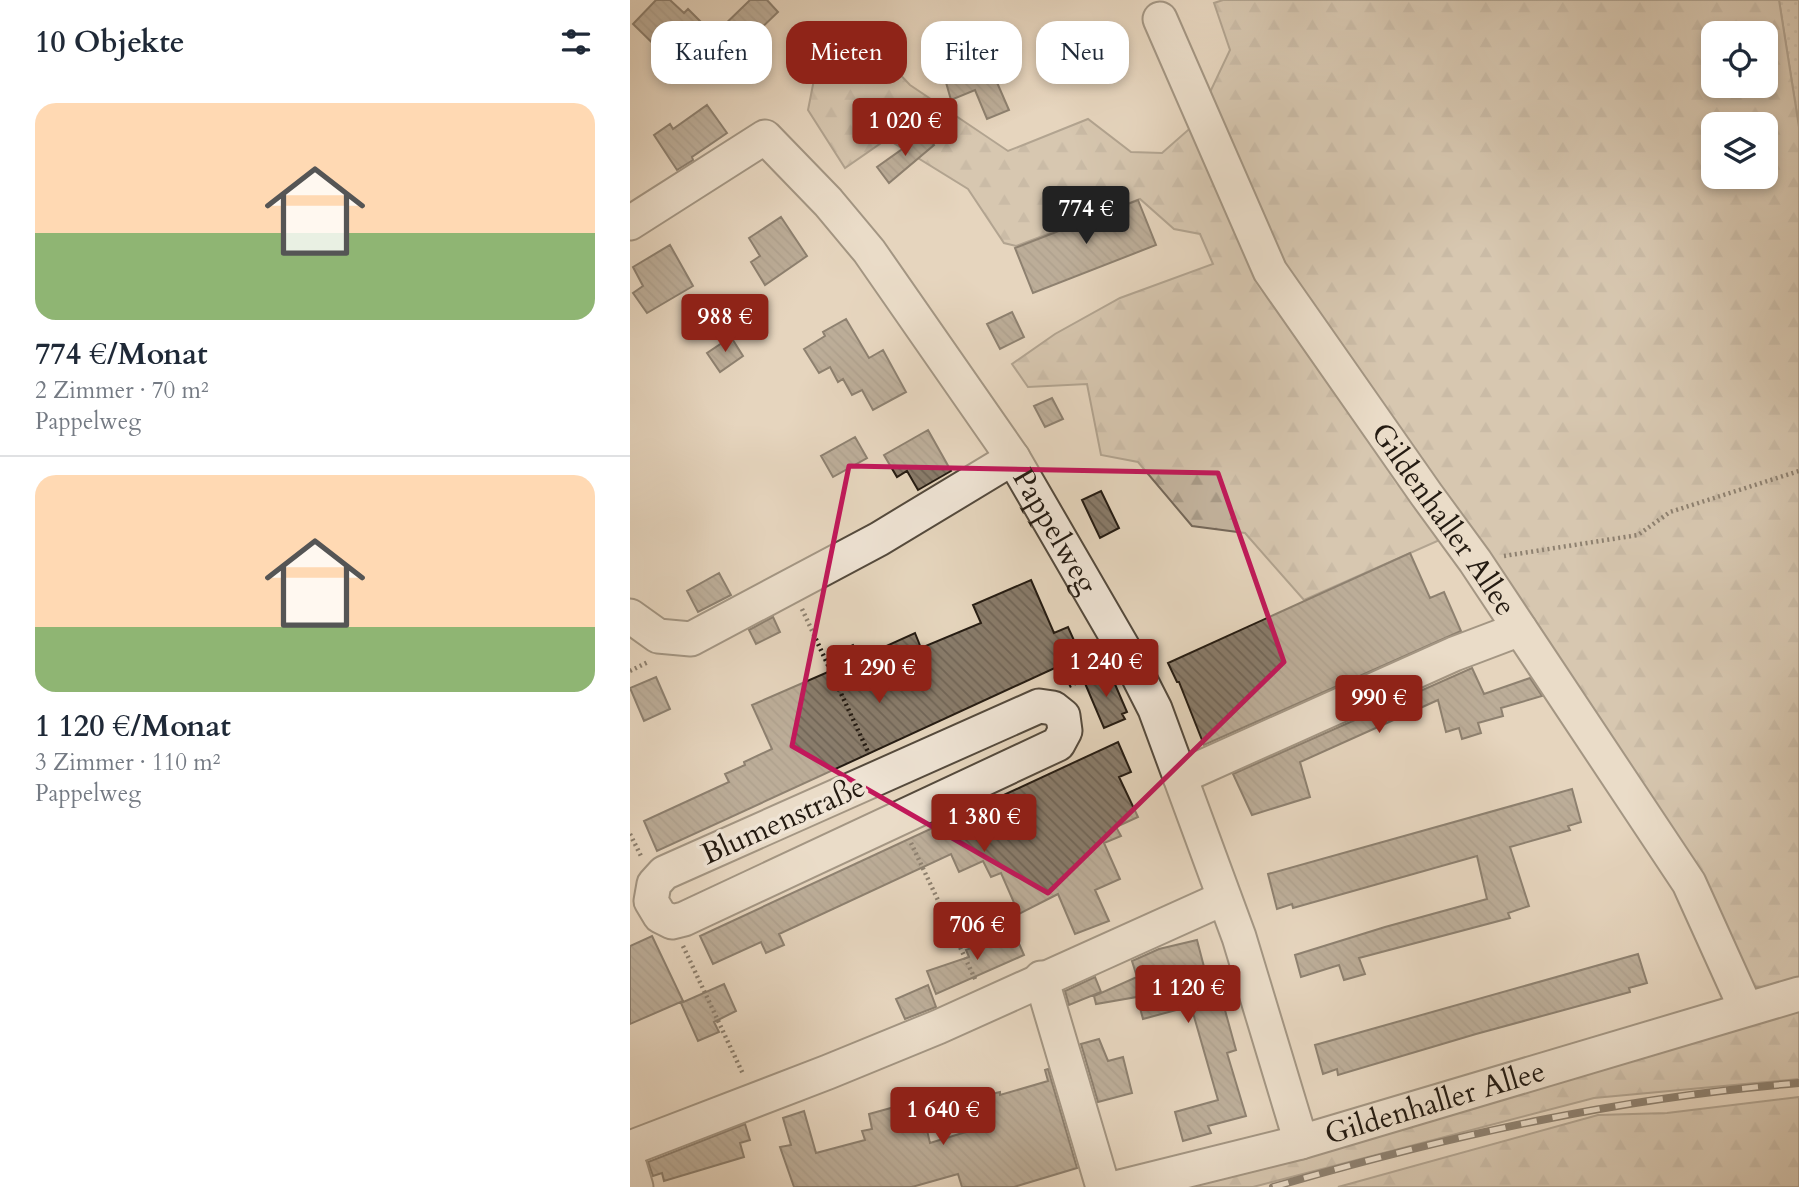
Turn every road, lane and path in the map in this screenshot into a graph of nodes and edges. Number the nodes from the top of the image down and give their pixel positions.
1 (1160, 19) dead end
2 (630, 223) edge
3 (1013, 458) junction
4 (1799, 471) edge
5 (1475, 561) junction
6 (791, 586) junction
7 (630, 617) edge
8 (1520, 629) junction
9 (1129, 658) junction
10 (1040, 706) junction
11 (880, 776) junction
12 (1180, 777) junction
13 (900, 818) junction
14 (1224, 898) junction
15 (651, 911) edge
16 (1041, 978) junction
17 (1794, 996) edge
18 (987, 1004) junction
19 (1746, 1009) junction
20 (755, 1100) junction
21 (1301, 1142) junction
22 (630, 1148) edge
23 (630, 1167) edge
24 (636, 1187) edge
25 (1103, 1187) edge
26 (1120, 1187) edge

1 - 5 street, Gildenhaller Allee
2 - 3 street, Pappelweg
3 - 6 street
3 - 9 street, Pappelweg
4 - 5 path
5 - 8 street, Gildenhaller Allee
6 - 7 street
6 - 11 path
8 - 12 street
8 - 19 street, Gildenhaller Allee
9 - 10 path
9 - 12 street, Pappelweg
10 - 11 street, Blumenstraße
10 - 13 street, Blumenstraße
11 - 15 street, Blumenstraße
12 - 14 street, Pappelweg
13 - 15 street, Blumenstraße
13 - 18 path
14 - 16 street
14 - 21 street, Pappelweg
15 - 20 path
16 - 18 street
16 - 25 street
17 - 19 street, Gildenhaller Allee
18 - 20 street
19 - 21 street, Gildenhaller Allee
20 - 22 street
21 - 26 street, Gildenhaller Allee
23 - 24 street

